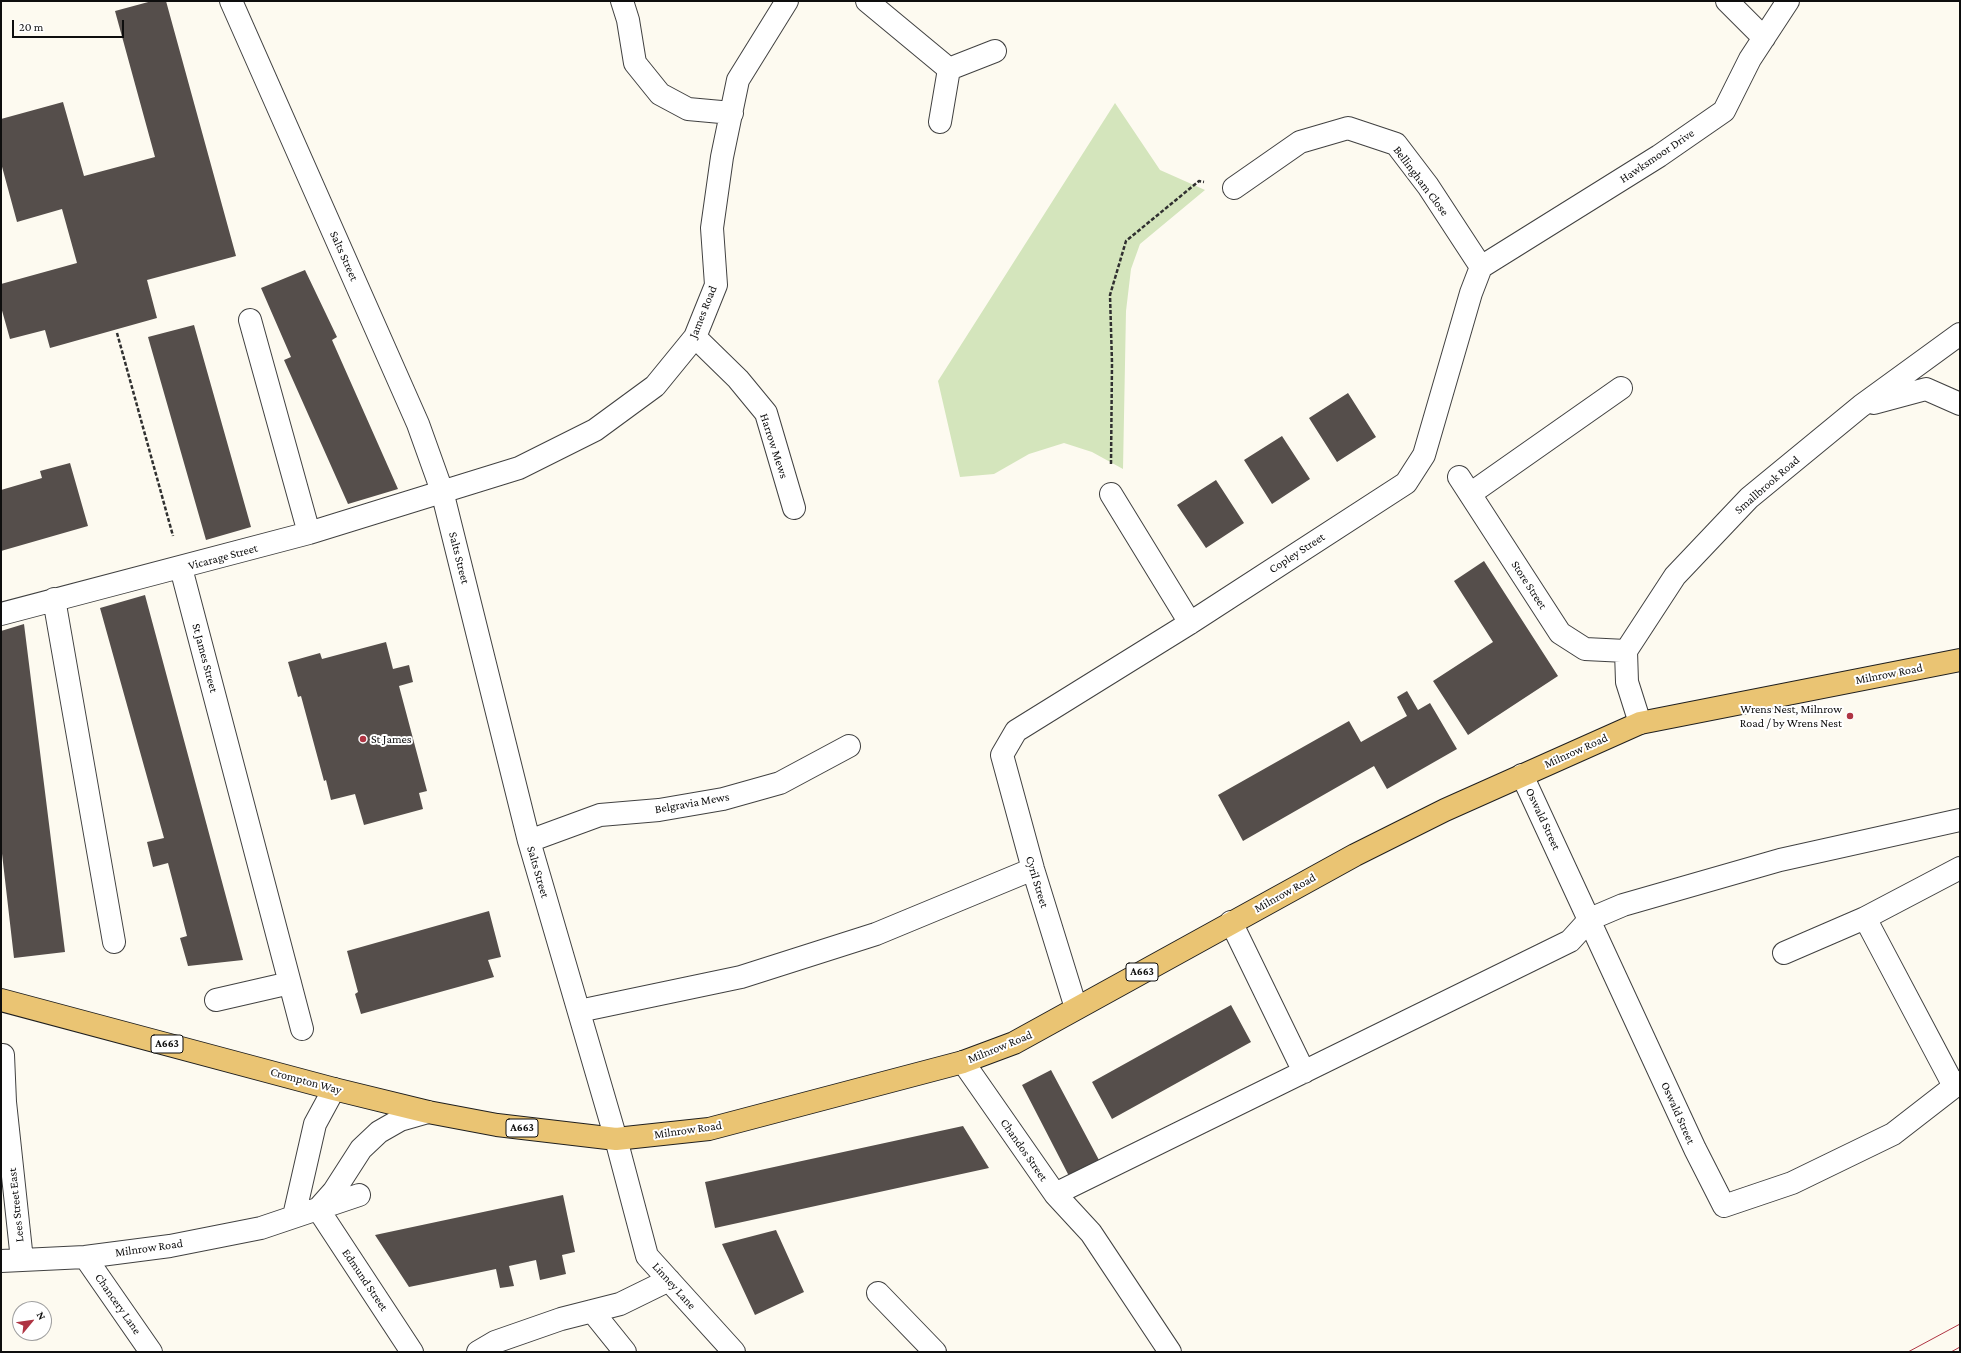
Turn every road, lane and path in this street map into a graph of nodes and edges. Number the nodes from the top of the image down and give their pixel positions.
1 (231, 1) edge
2 (622, 1) edge
3 (787, 1) edge
4 (867, 1) edge
5 (1727, 1) edge
6 (1788, 1) edge
7 (1764, 38) junction
8 (995, 52) dead end
9 (949, 69) junction
10 (732, 113) junction
11 (940, 122) dead end
12 (1234, 188) joint
13 (1481, 267) junction
14 (250, 320) dead end
15 (117, 333) dead end
16 (1960, 334) edge
17 (695, 337) junction
18 (1621, 388) dead end
19 (1960, 404) edge
20 (1861, 406) junction
21 (442, 491) junction
22 (1111, 494) joint
23 (794, 508) dead end
24 (309, 533) junction
25 (181, 568) junction
26 (54, 599) junction
27 (1, 614) edge
28 (1190, 623) junction
29 (1626, 651) junction
30 (1960, 660) edge
31 (1640, 723) junction
32 (849, 746) dead end
33 (1002, 754) joint
34 (1522, 775) junction
35 (1960, 820) edge
36 (529, 842) junction
37 (1960, 868) edge
38 (1033, 869) junction
39 (1865, 918) junction
40 (1590, 919) junction
41 (1231, 922) junction
42 (114, 942) dead end
43 (1784, 953) dead end
44 (290, 983) junction
45 (1, 1000) edge
46 (216, 1000) dead end
47 (1076, 1008) junction
48 (579, 1011) junction
49 (302, 1030) dead end
50 (3, 1055) dead end
51 (963, 1062) junction
52 (1304, 1072) junction
53 (1957, 1084) edge
54 (334, 1089) junction
55 (3, 1102) edge
56 (428, 1112) junction
57 (616, 1139) junction
58 (1055, 1194) junction
59 (359, 1195) dead end
60 (318, 1209) junction
61 (294, 1216) junction
62 (85, 1257) junction
63 (11, 1260) edge
64 (669, 1280) junction
65 (878, 1293) dead end
66 (592, 1311) junction
67 (151, 1352) edge
68 (412, 1352) edge
69 (478, 1352) edge
70 (625, 1352) edge
71 (734, 1352) edge
72 (935, 1352) edge
73 (1170, 1352) edge

1 - 21 street, Salts Street
2 - 10 street
3 - 10 street, James Road
4 - 9 street
5 - 7 street
6 - 7 street, Hawksmoor Drive
7 - 13 street, Hawksmoor Drive
8 - 9 street
9 - 11 street
10 - 17 street, James Road
12 - 13 street, Bellingham Close
12 - 22 path
13 - 28 street, Copley Street
14 - 24 street
15 - 25 path
16 - 20 street, Smallbrook Road
17 - 21 street, James Road
17 - 23 street, Harrow Mews
18 - 29 street, Store Street
19 - 20 street
20 - 29 street, Smallbrook Road
21 - 24 street, Vicarage Street
21 - 36 street, Salts Street
22 - 28 street
24 - 25 street, Vicarage Street
25 - 26 street, Vicarage Street
25 - 44 street, St James Street
26 - 27 street, Vicarage Street
26 - 42 street
28 - 33 street, Copley Street
29 - 31 street
30 - 31 main road, Milnrow Road / A663
31 - 34 main road, Milnrow Road / A663
32 - 36 street, Belgravia Mews
33 - 38 street, Cyril Street
34 - 40 street, Oswald Street
34 - 41 main road, Milnrow Road / A663
35 - 40 street
36 - 48 street, Salts Street
37 - 39 street
38 - 47 street, Cyril Street
38 - 48 street
39 - 43 street
39 - 53 street
40 - 52 street
40 - 53 street, Oswald Street
41 - 47 main road, Milnrow Road / A663
41 - 52 street
44 - 46 street
44 - 49 street, St James Street
45 - 54 main road, Crompton Way / A663
47 - 51 main road, Milnrow Road / A663
48 - 57 street, Salts Street
50 - 55 street, Lees Street East
51 - 57 main road, Milnrow Road / A663
51 - 58 street, Chandos Street
52 - 58 street
54 - 56 main road, Crompton Way / A663
54 - 61 street
55 - 63 street, Lees Street East
56 - 57 main road, Crompton Way / A663
56 - 60 street
57 - 64 street, Linney Lane
58 - 73 street, Chandos Street
59 - 60 street, Milnrow Road
60 - 61 street, Milnrow Road
60 - 68 street, Edmund Street
61 - 62 street, Milnrow Road
62 - 63 street, Milnrow Road
62 - 67 street, Chancery Lane
64 - 66 street
64 - 71 street, Linney Lane
65 - 72 street
66 - 69 street
66 - 70 street

